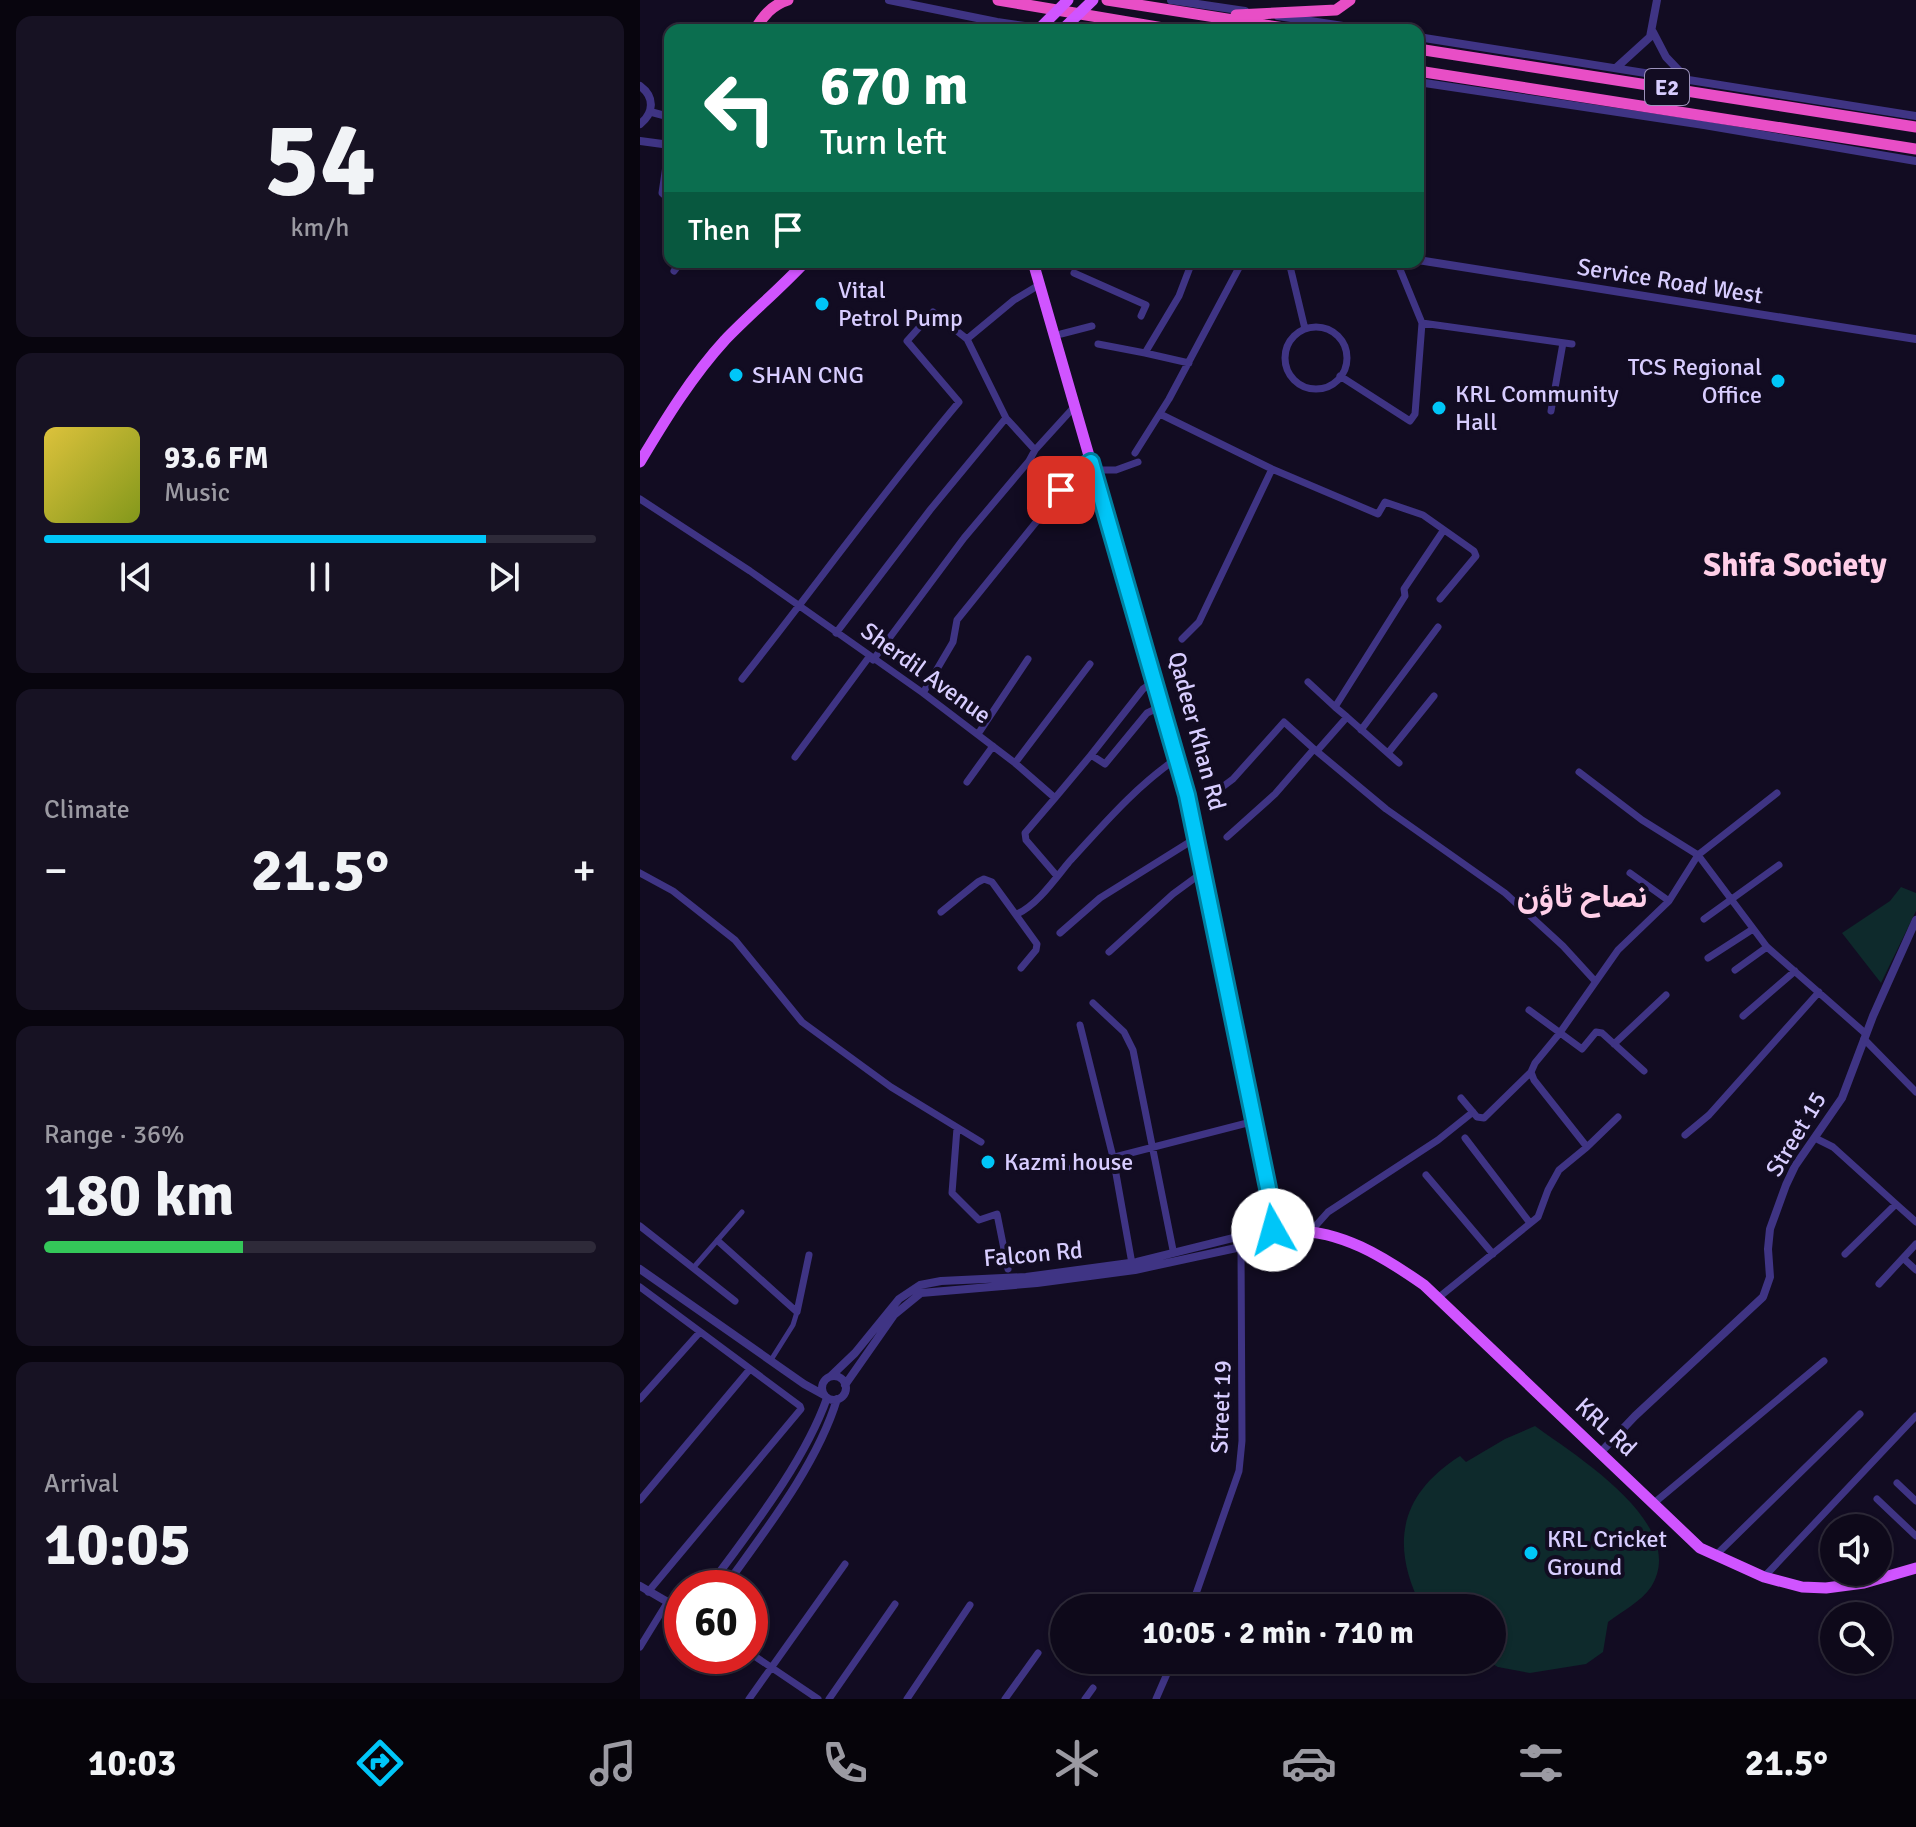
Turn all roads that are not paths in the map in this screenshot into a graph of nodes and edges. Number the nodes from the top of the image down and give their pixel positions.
1 (788, 0) edge
2 (889, 0) edge
3 (998, 0) edge
4 (1068, 0) edge
5 (1093, 0) edge
6 (1107, 0) edge
7 (1171, 0) edge
8 (1350, 0) edge
9 (1657, 0) edge
10 (1262, 14) junction
11 (1208, 16) junction
12 (1107, 19) junction
13 (758, 24) edge
14 (1011, 24) edge
15 (1044, 24) edge
16 (1068, 24) edge
17 (1114, 24) edge
18 (1138, 24) edge
19 (1259, 24) edge
20 (1329, 24) edge
21 (1653, 32) junction
22 (1424, 38) edge
23 (1424, 50) edge
24 (1617, 67) junction
25 (1687, 79) junction
26 (1424, 82) edge
27 (1424, 82) edge
28 (640, 86) edge
29 (651, 112) junction
30 (664, 115) edge
31 (1916, 116) edge
32 (640, 124) edge
33 (1916, 127) edge
34 (640, 141) edge
35 (664, 144) edge
36 (1916, 149) edge
37 (1916, 161) edge
38 (1424, 261) edge
39 (676, 268) edge
40 (800, 268) edge
41 (1035, 268) edge
42 (1042, 268) edge
43 (1190, 268) edge
44 (1239, 268) edge
45 (1290, 268) edge
46 (1399, 268) edge
47 (674, 271) dead end
48 (1074, 273) dead end
49 (1039, 285) junction
50 (1141, 316) dead end
51 (1422, 323) junction
52 (1092, 326) dead end
53 (1305, 329) junction
54 (1061, 334) junction
55 (967, 339) junction
56 (1916, 339) edge
57 (1098, 344) dead end
58 (1145, 353) junction
59 (1189, 363) junction
60 (1340, 376) junction
61 (1075, 406) junction
62 (1551, 411) dead end
63 (1160, 414) junction
64 (1006, 418) junction
65 (1035, 450) junction
66 (640, 462) edge
67 (1096, 466) junction
68 (1272, 469) junction
69 (640, 499) edge
70 (1443, 531) junction
71 (1440, 599) dead end
72 (800, 606) junction
73 (1438, 627) dead end
74 (836, 633) junction
75 (1182, 639) dead end
76 (871, 658) junction
77 (1028, 659) dead end
78 (1090, 664) dead end
79 (742, 679) dead end
80 (1155, 681) junction
81 (1308, 682) dead end
82 (923, 693) junction
83 (1434, 696) dead end
84 (1162, 706) junction
85 (1335, 707) junction
86 (1347, 717) junction
87 (1361, 730) junction
88 (978, 734) junction
89 (993, 746) junction
90 (1316, 750) junction
91 (1388, 753) junction
92 (1091, 755) junction
93 (795, 757) dead end
94 (1176, 759) junction
95 (1015, 763) junction
96 (1399, 763) dead end
97 (1579, 772) dead end
98 (967, 782) dead end
99 (1217, 791) dead end
100 (1777, 793) dead end
101 (1055, 798) junction
102 (1227, 837) dead end
103 (1196, 838) junction
104 (1698, 855) junction
105 (1779, 865) dead end
106 (1203, 872) junction
107 (640, 873) edge
108 (1630, 873) dead end
109 (1057, 876) junction
110 (1730, 898) junction
111 (1669, 901) junction
112 (941, 912) dead end
113 (1017, 914) junction
114 (1704, 919) dead end
115 (1916, 920) edge
116 (1753, 929) junction
117 (1060, 933) dead end
118 (1767, 947) junction
119 (1109, 952) dead end
120 (1708, 958) dead end
121 (1021, 968) dead end
122 (1735, 970) dead end
123 (1795, 971) junction
124 (1595, 981) junction
125 (1819, 992) junction
126 (1666, 995) dead end
127 (1093, 1003) dead end
128 (1529, 1010) dead end
129 (1743, 1016) dead end
130 (1080, 1025) dead end
131 (1559, 1034) junction
132 (1865, 1036) junction
133 (1614, 1044) junction
134 (1644, 1071) dead end
135 (1531, 1072) junction
136 (1916, 1092) edge
137 (1461, 1098) dead end
138 (1473, 1112) junction
139 (1618, 1117) dead end
140 (1255, 1121) junction
141 (957, 1128) junction
142 (1685, 1135) dead end
143 (1465, 1138) dead end
144 (1815, 1138) junction
145 (981, 1142) dead end
146 (1587, 1147) junction
147 (1151, 1149) junction
148 (1113, 1157) junction
149 (1072, 1168) dead end
150 (1426, 1175) dead end
151 (1896, 1204) junction
152 (742, 1212) dead end
153 (1916, 1222) edge
154 (1530, 1223) junction
155 (640, 1226) edge
156 (1277, 1226) junction
157 (1311, 1231) junction
158 (718, 1241) junction
159 (1916, 1244) edge
160 (1241, 1247) junction
161 (1173, 1250) dead end
162 (1493, 1254) junction
163 (1845, 1254) dead end
164 (809, 1255) dead end
165 (1131, 1258) dead end
166 (1903, 1258) junction
167 (694, 1267) junction
168 (640, 1269) edge
169 (1008, 1269) dead end
170 (1916, 1270) edge
171 (1879, 1284) dead end
172 (640, 1287) edge
173 (648, 1293) junction
174 (1438, 1298) junction
175 (640, 1301) edge
176 (735, 1301) dead end
177 (797, 1312) junction
178 (700, 1332) junction
179 (771, 1361) junction
180 (1824, 1361) dead end
181 (750, 1369) junction
182 (828, 1378) junction
183 (804, 1384) junction
184 (845, 1385) junction
185 (826, 1396) junction
186 (640, 1399) edge
187 (837, 1399) junction
188 (1860, 1414) dead end
189 (1916, 1416) edge
190 (1600, 1453) junction
191 (1897, 1483) dead end
192 (1916, 1487) edge
193 (1909, 1494) junction
194 (1877, 1499) dead end
195 (640, 1500) edge
196 (1916, 1501) edge
197 (1654, 1503) junction
198 (1916, 1536) edge
199 (1715, 1556) junction
200 (845, 1564) dead end
201 (1916, 1568) edge
202 (721, 1570) edge
203 (736, 1570) edge
204 (1764, 1577) junction
205 (644, 1589) edge
206 (1196, 1594) edge
207 (664, 1601) edge
208 (895, 1604) dead end
209 (970, 1605) dead end
210 (664, 1608) edge
211 (640, 1647) edge
212 (1038, 1653) dead end
213 (768, 1664) edge
214 (772, 1667) junction
215 (1167, 1674) edge
216 (1093, 1688) dead end
217 (749, 1699) edge
218 (818, 1699) edge
219 (829, 1699) edge
220 (907, 1699) edge
221 (1005, 1699) edge
222 (1085, 1699) edge
223 (1156, 1699) edge

1 - 13 highway
2 - 14 street
3 - 12 highway
4 - 15 main road, bridge
5 - 16 main road, bridge
6 - 11 highway
7 - 10 street
8 - 10 highway
9 - 21 street
10 - 11 highway
10 - 20 street
11 - 19 highway
12 - 17 highway
12 - 18 highway
21 - 24 street
21 - 25 street
22 - 24 street
23 - 33 highway, E2
24 - 25 street
25 - 31 street
26 - 36 highway, E2
27 - 37 street
28 - 29 street
29 - 30 street
29 - 32 street
34 - 35 street
38 - 56 street, Service Road West
39 - 47 street
40 - 66 main road
41 - 49 main road, Qadeer Khan Rd
42 - 54 main road, Qadeer Khan Rd
43 - 58 street
44 - 59 street
45 - 53 street
46 - 51 street
48 - 50 street
49 - 55 street
49 - 61 main road, Qadeer Khan Rd
51 - 60 street
51 - 62 street
52 - 54 street
53 - 60 street
53 - 60 street
54 - 67 main road, Qadeer Khan Rd
55 - 64 street
55 - 72 street
57 - 58 street
58 - 59 street
59 - 63 street
61 - 65 street
61 - 67 main road, Qadeer Khan Rd
63 - 67 street
63 - 68 street
64 - 65 street
64 - 74 street
65 - 76 street
67 - 80 main road, Qadeer Khan Rd
67 - 82 street
67 - 156 main road, Qadeer Khan Rd
68 - 70 street
68 - 75 street
69 - 72 street, Sherdil Avenue
70 - 71 street
70 - 85 street
72 - 74 street, Sherdil Avenue
72 - 79 street
73 - 87 street
74 - 76 street, Sherdil Avenue
76 - 82 street, Sherdil Avenue
76 - 93 street
77 - 88 street
78 - 95 street
80 - 84 main road, Qadeer Khan Rd
80 - 92 street
81 - 85 street
82 - 88 street, Sherdil Avenue
83 - 91 street
84 - 92 street
84 - 94 main road, Qadeer Khan Rd
85 - 86 street
86 - 87 street
86 - 90 street
87 - 91 street
88 - 89 street, Sherdil Avenue
89 - 95 street, Sherdil Avenue
89 - 98 street
90 - 99 street
90 - 102 street
90 - 124 street
91 - 96 street
92 - 101 street
94 - 103 main road, Qadeer Khan Rd
94 - 109 street
95 - 101 street, Sherdil Avenue
97 - 104 street
100 - 104 street
101 - 109 street
103 - 106 main road, Qadeer Khan Rd
103 - 117 street
104 - 110 street
104 - 111 street
105 - 110 street
106 - 119 street
106 - 140 main road, Qadeer Khan Rd
107 - 141 street
108 - 111 street
109 - 113 street
110 - 114 street
110 - 116 street
111 - 124 street
112 - 113 street
113 - 121 street
115 - 132 street, Street 15
116 - 118 street
116 - 120 street
118 - 122 street
118 - 123 street
123 - 125 street
123 - 129 street
124 - 131 street
125 - 132 street
125 - 142 street
126 - 133 street
127 - 147 street
128 - 131 street
130 - 148 street
131 - 133 street
131 - 135 street
132 - 136 street
132 - 144 street, Street 15
133 - 134 street
135 - 138 street
135 - 146 street
137 - 138 street
138 - 157 street
139 - 146 street
140 - 147 street
140 - 156 main road, Qadeer Khan Rd
141 - 145 street
141 - 169 street
143 - 154 street
144 - 151 street
144 - 190 street, Street 15
146 - 154 street
147 - 148 street
147 - 161 street
148 - 149 street
148 - 165 street
150 - 162 street
151 - 153 street
151 - 163 street
152 - 158 street
154 - 162 street
155 - 167 street
156 - 157 main road, KRL Rd
156 - 160 street, Falcon Rd
156 - 182 street, Falcon Rd
157 - 174 main road, KRL Rd
158 - 167 street
158 - 177 street
159 - 166 street
160 - 184 street, Falcon Rd
160 - 206 street, Street 19
162 - 174 street
164 - 177 street
166 - 170 street
166 - 171 street
167 - 176 street
168 - 179 street
172 - 173 street
173 - 175 street
173 - 178 street
174 - 190 main road, KRL Rd
177 - 179 street
178 - 181 street
178 - 186 street
179 - 183 street
180 - 197 street
181 - 195 street
181 - 205 street
182 - 183 street
182 - 184 street
182 - 185 street
183 - 185 street
184 - 187 street
185 - 187 street
185 - 202 street
187 - 203 street
188 - 199 street
189 - 204 street
190 - 197 main road, KRL Rd
191 - 193 street
192 - 193 street
193 - 196 street
194 - 198 street
197 - 199 main road, KRL Rd
199 - 204 main road, KRL Rd
200 - 214 street
201 - 204 main road, KRL Rd
205 - 207 street
208 - 219 street
209 - 220 street
210 - 211 street
212 - 221 street
213 - 214 street
214 - 217 street
214 - 218 street
215 - 223 street
216 - 222 street

